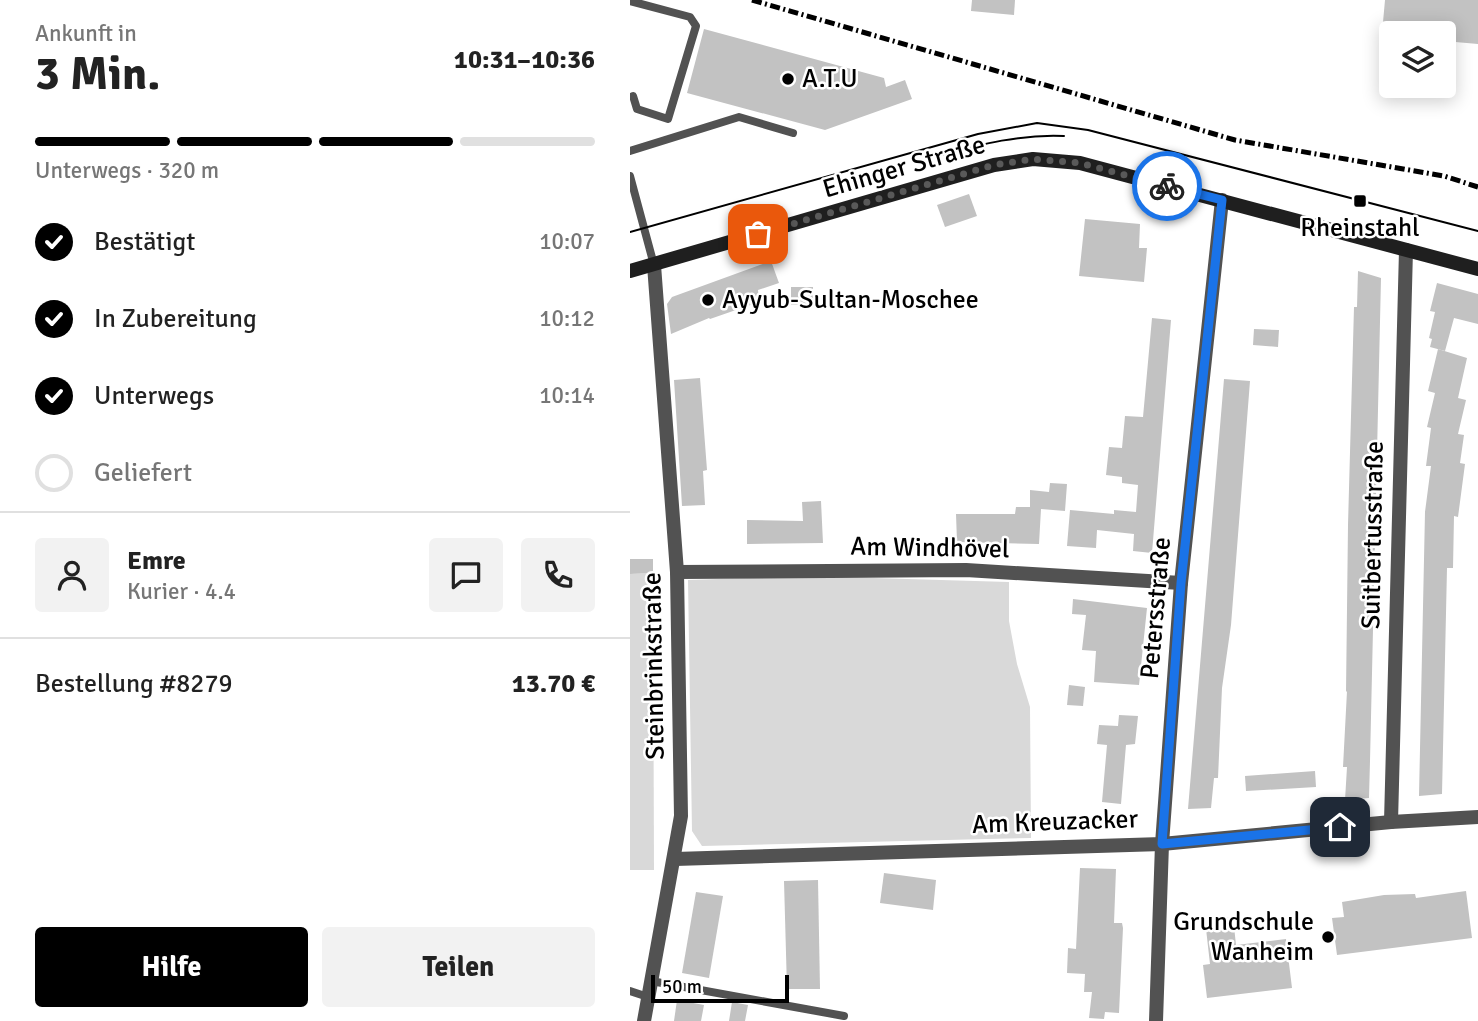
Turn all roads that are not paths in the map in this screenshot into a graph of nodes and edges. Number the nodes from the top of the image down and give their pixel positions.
1 (630, 1) edge
2 (633, 96) dead end
3 (793, 133) dead end
4 (630, 151) edge
5 (630, 176) edge
6 (1222, 200) junction
7 (1406, 250) junction
8 (654, 265) junction
9 (1478, 269) edge
10 (630, 271) edge
11 (677, 572) junction
12 (1181, 583) junction
13 (1478, 817) edge
14 (1391, 822) junction
15 (1162, 844) junction
16 (675, 859) junction
17 (651, 981) junction
18 (630, 991) edge
19 (648, 997) junction
20 (844, 1016) dead end
21 (644, 1021) edge
22 (1156, 1021) edge

1 - 2 lane
3 - 4 lane
5 - 8 lane
6 - 7 street, Ehinger Straße
6 - 8 street, Ehinger Straße
6 - 12 street, Petersstraße
7 - 9 street, Ehinger Straße
7 - 14 street, Suitbertusstraße
8 - 10 street, Ehinger Straße
8 - 11 street, Steinbrinkstraße
11 - 12 street, Am Windhövel
11 - 16 street, Steinbrinkstraße
12 - 15 street, Petersstraße
13 - 14 street, Am Kreuzacker
14 - 15 street, Am Kreuzacker
15 - 16 street, Am Kreuzacker
15 - 22 street, Petersstraße
16 - 17 street, Steinbrinkstraße
17 - 19 street, Steinbrinkstraße
17 - 20 lane
18 - 19 lane
19 - 21 street, Steinbrinkstraße

